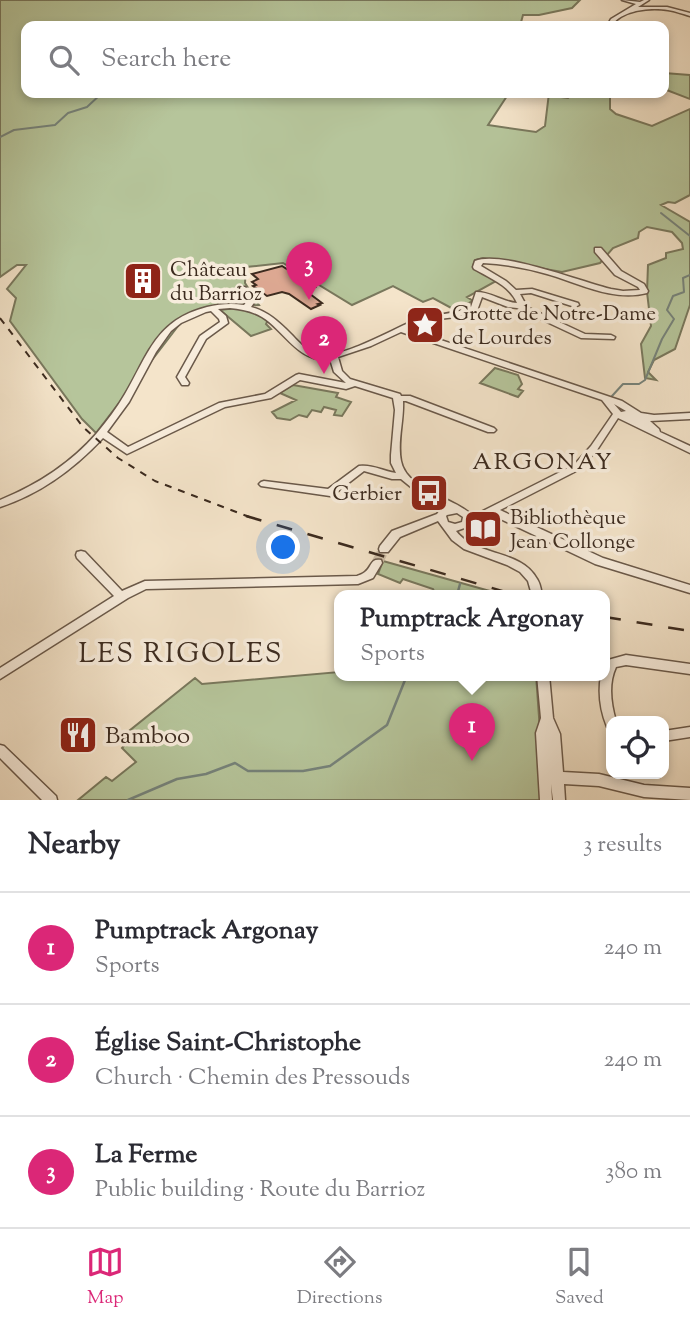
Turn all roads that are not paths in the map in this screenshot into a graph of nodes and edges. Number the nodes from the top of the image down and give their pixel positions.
1 (624, 0) edge
2 (647, 0) edge
3 (641, 4) junction
4 (633, 9) junction
5 (690, 15) edge
6 (612, 21) edge
7 (598, 250) dead end
8 (242, 289) dead end
9 (514, 292) junction
10 (575, 305) dead end
11 (247, 307) junction
12 (520, 307) junction
13 (212, 308) junction
14 (403, 330) junction
15 (611, 337) dead end
16 (334, 356) junction
17 (185, 383) dead end
18 (353, 384) junction
19 (598, 396) junction
20 (398, 399) junction
21 (690, 416) edge
22 (632, 417) junction
23 (491, 430) dead end
24 (656, 431) junction
25 (102, 433) junction
26 (690, 450) edge
27 (403, 476) junction
28 (264, 484) dead end
29 (439, 498) junction
30 (0, 504) edge
31 (495, 510) junction
32 (463, 518) junction
33 (444, 520) junction
34 (469, 546) junction
35 (384, 549) tunnel mouth
36 (81, 555) dead end
37 (377, 563) tunnel mouth
38 (690, 589) edge
39 (536, 590) edge
40 (121, 597) junction
41 (610, 665) edge
42 (690, 669) edge
43 (0, 674) edge
44 (544, 681) edge
45 (606, 681) edge
46 (608, 716) edge
47 (690, 732) edge
48 (669, 735) edge
49 (0, 750) edge
50 (551, 777) junction
51 (690, 794) edge
52 (51, 800) edge
53 (546, 800) edge
54 (559, 800) edge

1 - 3 street
2 - 3 street
3 - 4 street
4 - 5 street
4 - 6 street
7 - 9 street
8 - 11 street
9 - 10 street
9 - 12 street
11 - 13 street
11 - 16 street
12 - 14 street
12 - 15 street
13 - 17 street
13 - 25 street
14 - 16 street
14 - 19 street
16 - 18 street
18 - 20 street
18 - 25 street
19 - 22 street
19 - 22 street
20 - 23 street
20 - 27 street
21 - 22 street
22 - 24 street
22 - 24 street
22 - 31 street
24 - 26 street
25 - 30 street
27 - 28 street
27 - 29 street
29 - 32 street
29 - 33 street
31 - 32 street
31 - 38 street
32 - 33 street
32 - 33 street
32 - 34 street
33 - 34 street
33 - 35 street
34 - 39 street
36 - 40 street
37 - 40 street
40 - 43 street
41 - 42 street
44 - 50 street
45 - 46 street
47 - 48 street
49 - 52 street
50 - 51 street
50 - 53 street
50 - 54 street

